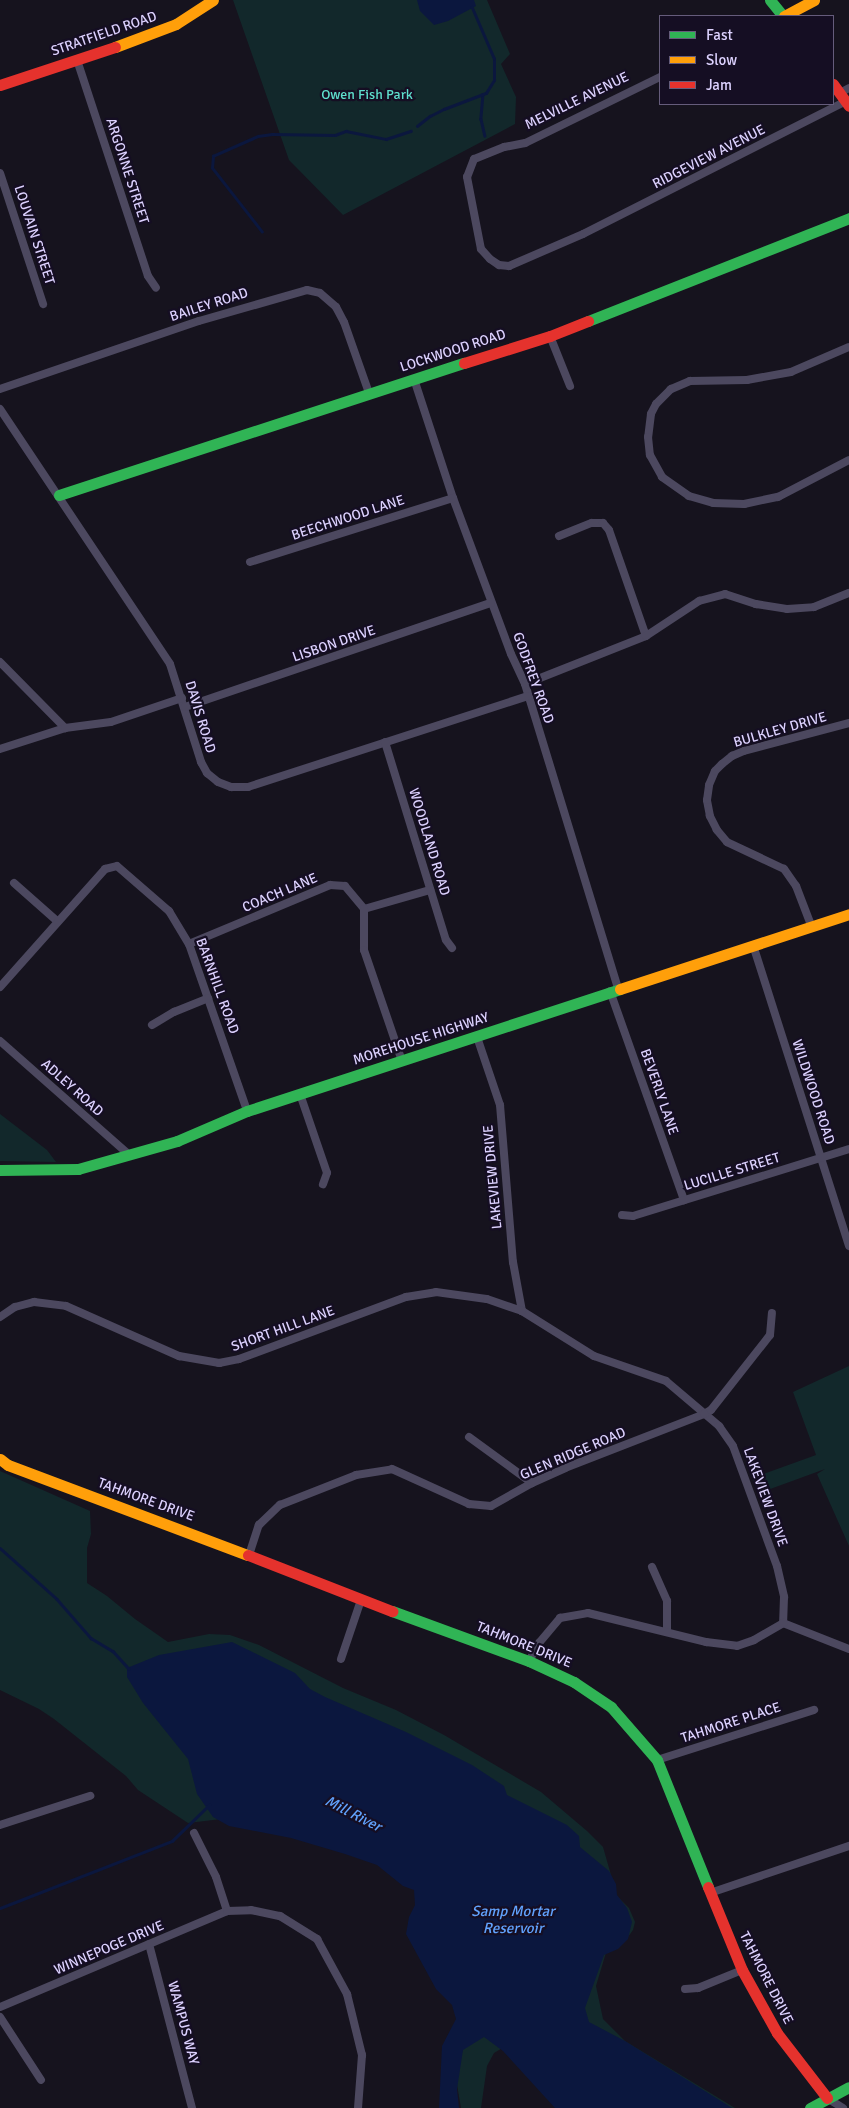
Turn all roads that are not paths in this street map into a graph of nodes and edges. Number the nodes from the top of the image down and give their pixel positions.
1 (213, 0) edge
2 (770, 0) edge
3 (814, 0) edge
4 (782, 15) edge
5 (785, 15) edge
6 (77, 60) junction
7 (659, 77) edge
8 (0, 85) edge
9 (823, 105) edge
10 (0, 173) edge
11 (849, 218) edge
12 (583, 234) joint
13 (156, 288) dead end
14 (44, 304) dead end
15 (550, 336) junction
16 (849, 347) edge
17 (414, 379) junction
18 (570, 386) dead end
19 (0, 389) edge
20 (369, 393) junction
21 (0, 408) edge
22 (849, 460) edge
23 (59, 495) junction
24 (453, 498) junction
25 (559, 536) dead end
26 (250, 562) dead end
27 (849, 594) edge
28 (491, 603) junction
29 (646, 636) junction
30 (0, 662) edge
31 (524, 684) junction
32 (528, 696) junction
33 (182, 698) junction
34 (184, 707) junction
35 (849, 723) edge
36 (65, 728) junction
37 (385, 742) junction
38 (0, 749) edge
39 (14, 883) dead end
40 (430, 890) junction
41 (364, 909) junction
42 (849, 914) edge
43 (57, 921) junction
44 (811, 924) junction
45 (189, 944) junction
46 (753, 945) junction
47 (452, 948) dead end
48 (0, 987) edge
49 (614, 990) junction
50 (208, 998) junction
51 (152, 1026) dead end
52 (478, 1037) junction
53 (0, 1040) edge
54 (402, 1061) junction
55 (300, 1094) junction
56 (248, 1111) junction
57 (849, 1149) edge
58 (128, 1154) junction
59 (821, 1158) junction
60 (0, 1170) edge
61 (323, 1184) dead end
62 (684, 1200) junction
63 (622, 1215) dead end
64 (849, 1246) edge
65 (522, 1311) junction
66 (772, 1313) dead end
67 (0, 1317) edge
68 (704, 1414) junction
69 (469, 1437) dead end
70 (0, 1459) edge
71 (532, 1483) junction
72 (249, 1555) junction
73 (652, 1567) dead end
74 (361, 1600) junction
75 (783, 1622) junction
76 (667, 1632) junction
77 (849, 1648) edge
78 (341, 1659) dead end
79 (529, 1661) junction
80 (814, 1710) dead end
81 (657, 1760) junction
82 (90, 1796) dead end
83 (0, 1824) edge
84 (194, 1833) dead end
85 (849, 1846) edge
86 (710, 1893) junction
87 (227, 1911) junction
88 (149, 1944) junction
89 (742, 1970) junction
90 (685, 1989) dead end
91 (0, 2007) edge
92 (0, 2017) edge
93 (41, 2080) dead end
94 (849, 2087) edge
95 (828, 2098) junction
96 (192, 2108) edge
97 (358, 2108) edge
98 (810, 2108) edge
99 (842, 2108) edge

1 - 6 street, STRATFIELD ROAD
2 - 4 street
3 - 5 street
6 - 8 street, STRATFIELD ROAD
6 - 13 street, ARGONNE STREET
7 - 12 street, MELVILLE AVENUE
9 - 12 street, RIDGEVIEW AVENUE
10 - 14 street, LOUVAIN STREET
11 - 15 street, LOCKWOOD ROAD
15 - 17 street, LOCKWOOD ROAD
15 - 18 street
16 - 22 street
17 - 20 street, LOCKWOOD ROAD
17 - 24 street, GODFREY ROAD
19 - 20 street, BAILEY ROAD
20 - 23 street, LOCKWOOD ROAD
21 - 23 street, DAVIS ROAD
23 - 33 street, DAVIS ROAD
24 - 26 street, BEECHWOOD LANE
24 - 28 street, GODFREY ROAD
25 - 29 street
27 - 29 street
28 - 31 street, GODFREY ROAD
28 - 34 street, LISBON DRIVE
29 - 31 street
30 - 36 street
31 - 32 street, GODFREY ROAD
32 - 37 street, DAVIS ROAD
32 - 49 street, GODFREY ROAD
33 - 34 street, DAVIS ROAD
33 - 36 street
34 - 37 street, DAVIS ROAD
35 - 44 street, BULKLEY DRIVE
36 - 38 street
37 - 40 street, WOODLAND ROAD
39 - 43 street
40 - 41 street
40 - 47 street, WOODLAND ROAD
41 - 45 street, COACH LANE
41 - 54 street
42 - 44 street, MOREHOUSE HIGHWAY
43 - 45 street, BARNHILL ROAD
43 - 48 street
44 - 46 street, MOREHOUSE HIGHWAY
45 - 50 street, BARNHILL ROAD
46 - 49 street, MOREHOUSE HIGHWAY
46 - 59 street, WILDWOOD ROAD
49 - 52 street, MOREHOUSE HIGHWAY
49 - 62 street, BEVERLY LANE
50 - 51 street
50 - 56 street, BARNHILL ROAD
52 - 54 street, MOREHOUSE HIGHWAY
52 - 65 street, LAKEVIEW DRIVE
53 - 58 street, ADLEY ROAD
54 - 55 street, MOREHOUSE HIGHWAY
55 - 56 street, MOREHOUSE HIGHWAY
55 - 61 street
56 - 58 street, MOREHOUSE HIGHWAY
57 - 59 street, LUCILLE STREET
58 - 60 street, MOREHOUSE HIGHWAY
59 - 62 street, LUCILLE STREET
59 - 64 street, WILDWOOD ROAD
62 - 63 street, LUCILLE STREET
65 - 67 street, SHORT HILL LANE
65 - 68 street, LAKEVIEW DRIVE
66 - 68 street, GLEN RIDGE ROAD
68 - 71 street, GLEN RIDGE ROAD
68 - 75 street, LAKEVIEW DRIVE
69 - 71 street
70 - 72 street, TAHMORE DRIVE
71 - 72 street, GLEN RIDGE ROAD
72 - 74 street, TAHMORE DRIVE
73 - 76 street
74 - 78 street
74 - 79 street, TAHMORE DRIVE
75 - 76 street
75 - 77 street
76 - 79 street
79 - 81 street, TAHMORE DRIVE
80 - 81 street, TAHMORE PLACE
81 - 86 street, TAHMORE DRIVE
82 - 83 street
84 - 87 street
85 - 86 street
86 - 89 street, TAHMORE DRIVE
87 - 88 street, WINNEPOGE DRIVE
87 - 97 street, WINNEPOGE DRIVE
88 - 91 street, WINNEPOGE DRIVE
88 - 96 street, WAMPUS WAY
89 - 90 street
89 - 95 street, TAHMORE DRIVE
92 - 93 street
94 - 95 street
95 - 98 street
95 - 99 street

